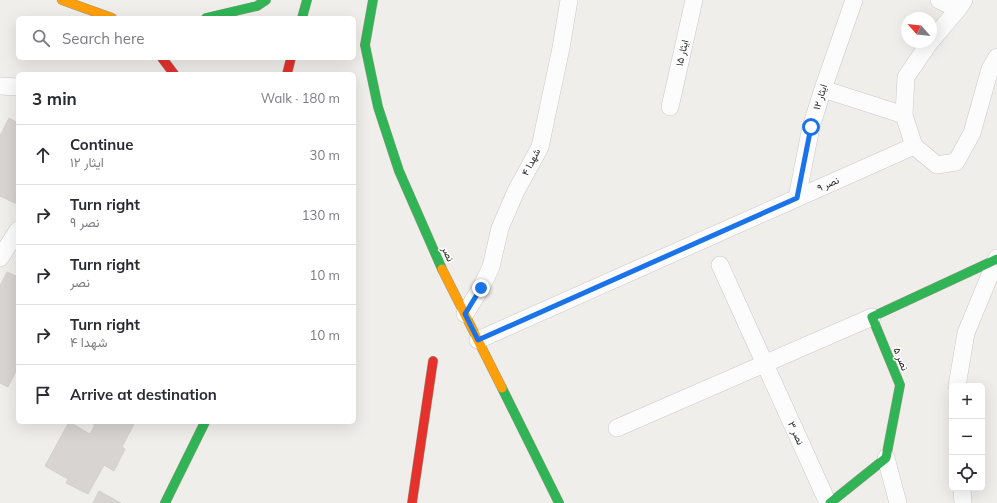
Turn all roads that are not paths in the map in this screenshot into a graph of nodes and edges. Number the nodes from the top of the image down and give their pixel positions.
1 (62, 0) edge
2 (266, 0) edge
3 (307, 0) edge
4 (373, 0) edge
5 (569, 0) edge
6 (694, 0) edge
7 (854, 0) edge
8 (939, 0) edge
9 (961, 5) edge
10 (106, 16) edge
11 (214, 16) edge
12 (303, 16) edge
13 (937, 35) edge
14 (927, 48) edge
15 (997, 57) edge
16 (164, 60) edge
17 (290, 60) edge
18 (172, 72) edge
19 (288, 72) edge
20 (0, 86) edge
21 (16, 87) edge
22 (823, 89) junction
23 (670, 107) dead end
24 (904, 115) junction
25 (914, 146) junction
26 (797, 198) junction
27 (16, 233) edge
28 (0, 258) edge
29 (997, 259) edge
30 (720, 264) dead end
31 (465, 314) junction
32 (872, 317) junction
33 (478, 340) junction
34 (433, 361) dead end
35 (765, 364) junction
36 (958, 383) edge
37 (203, 424) edge
38 (617, 428) dead end
39 (886, 458) junction
40 (962, 491) edge
41 (165, 503) edge
42 (412, 503) edge
43 (559, 503) edge
44 (829, 503) edge
45 (898, 503) edge
46 (963, 503) edge

1 - 10 street
2 - 11 street
3 - 12 street
4 - 31 street, نصر
5 - 31 street, شهدا ۴
6 - 23 street, ایثار ۱۵
7 - 22 street, ایثار ۱۲
8 - 9 street
9 - 13 street
14 - 24 street
15 - 25 street
16 - 18 street
17 - 19 street
20 - 21 street
22 - 24 street
22 - 26 street, ایثار ۱۲
24 - 25 street
25 - 26 street, نصر ۹
26 - 33 street, نصر ۹
27 - 28 street
29 - 32 street
29 - 36 street
30 - 35 street, نصر ۳
31 - 33 street, نصر
32 - 35 street
32 - 39 street, نصر ۵
33 - 43 street, نصر
34 - 42 street
35 - 38 street
35 - 44 street, نصر ۳
37 - 41 street
39 - 44 street
39 - 45 street
40 - 46 street

